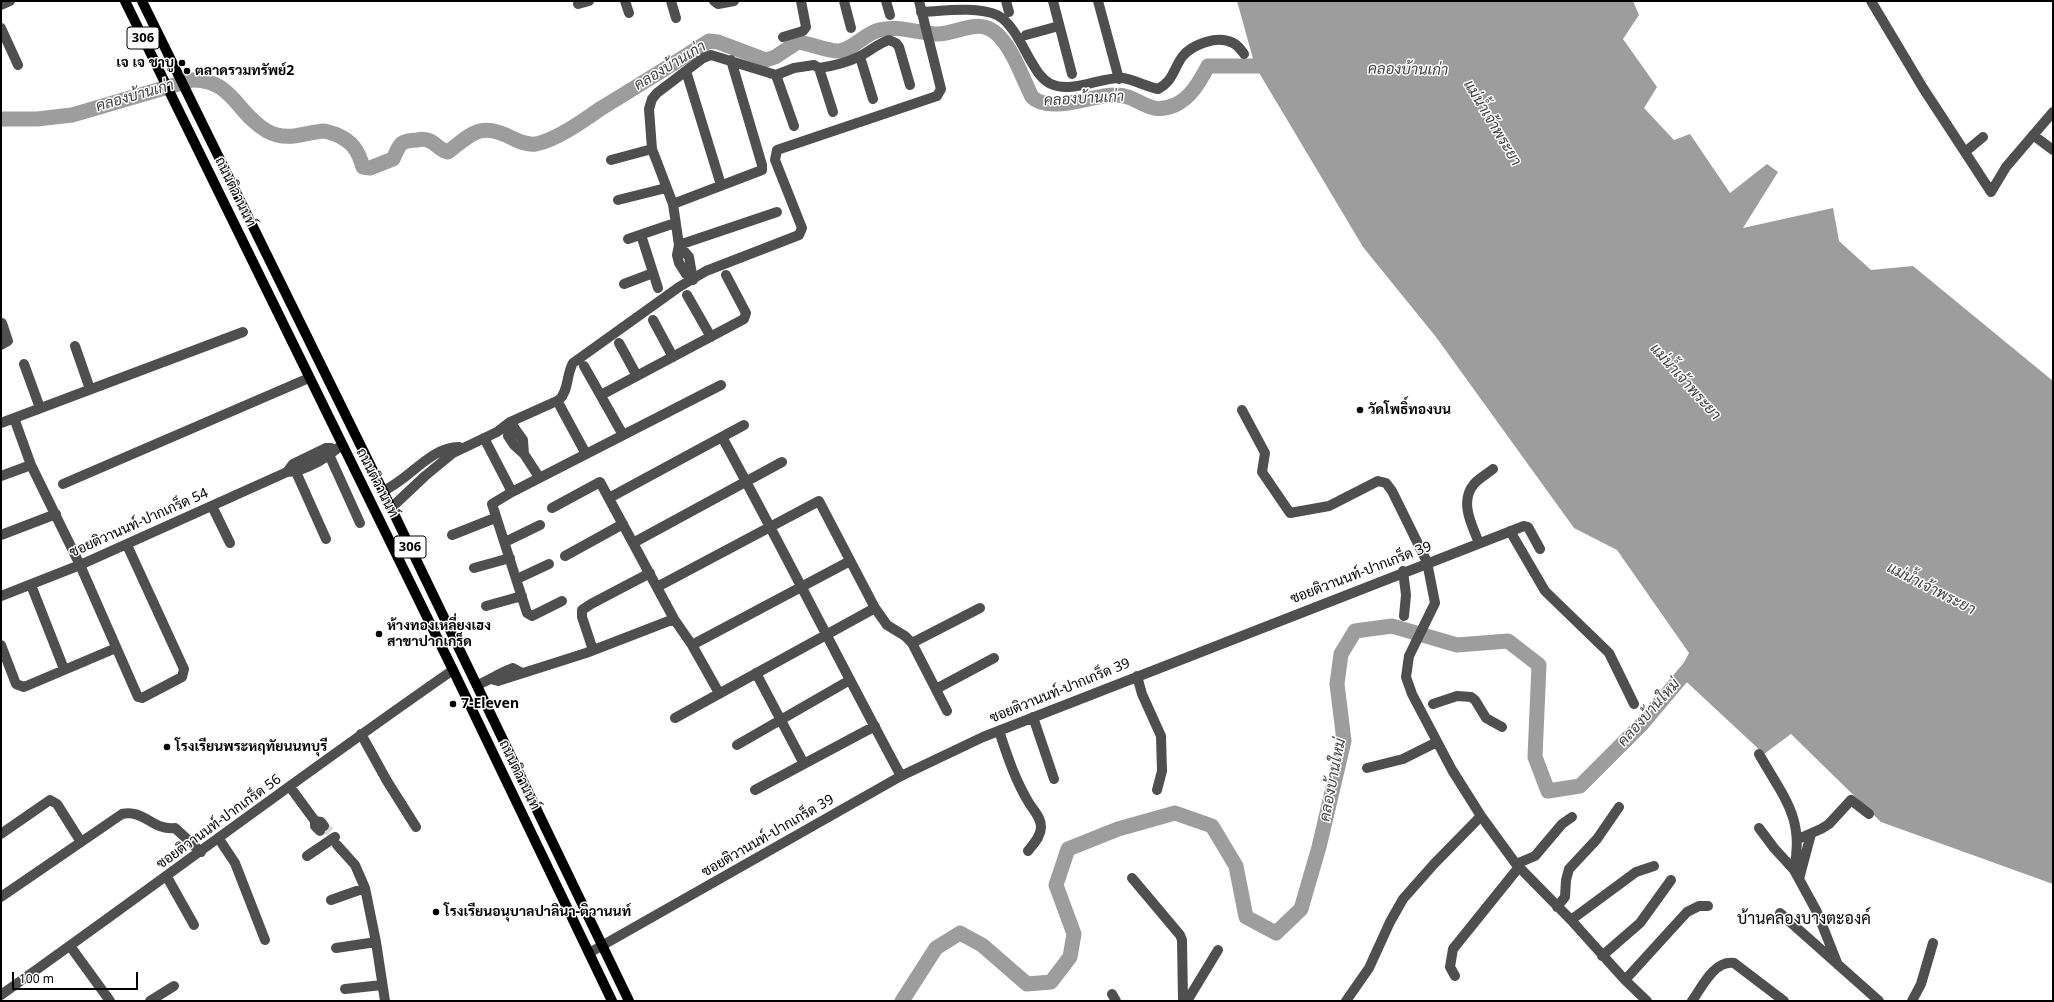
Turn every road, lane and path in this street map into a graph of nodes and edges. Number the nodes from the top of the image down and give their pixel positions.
1 (10, 1) edge
2 (125, 1) edge
3 (142, 1) edge
4 (589, 1) edge
5 (625, 1) edge
6 (671, 1) edge
7 (714, 1) edge
8 (734, 1) edge
9 (801, 1) edge
10 (844, 1) edge
11 (886, 1) edge
12 (919, 1) edge
13 (1006, 1) edge
14 (1053, 1) edge
15 (1098, 1) edge
16 (1871, 1) edge
17 (578, 4) dead end
18 (1, 5) edge
19 (961, 5) edge
20 (1009, 12) dead end
21 (628, 13) dead end
22 (922, 14) junction
23 (890, 15) dead end
24 (676, 18) dead end
25 (1059, 26) junction
26 (1, 28) edge
27 (851, 28) dead end
28 (1026, 36) dead end
29 (782, 37) dead end
30 (1244, 54) dead end
31 (860, 57) junction
32 (731, 60) junction
33 (18, 65) dead end
34 (819, 68) junction
35 (686, 71) junction
36 (1072, 74) dead end
37 (776, 75) junction
38 (1120, 79) junction
39 (910, 85) dead end
40 (873, 99) dead end
41 (833, 112) dead end
42 (2053, 112) edge
43 (794, 126) dead end
44 (2033, 135) junction
45 (1983, 137) dead end
46 (652, 149) junction
47 (2053, 150) edge
48 (1965, 152) junction
49 (611, 160) dead end
50 (721, 185) junction
51 (666, 188) junction
52 (618, 200) dead end
53 (672, 204) junction
54 (777, 212) dead end
55 (675, 223) junction
56 (641, 235) junction
57 (628, 239) dead end
58 (679, 245) junction
59 (654, 273) junction
60 (726, 275) dead end
61 (693, 280) junction
62 (624, 284) dead end
63 (658, 288) dead end
64 (688, 295) dead end
65 (652, 320) dead end
66 (2, 323) edge
67 (304, 330) junction
68 (243, 332) dead end
69 (290, 337) junction
70 (711, 337) junction
71 (619, 343) dead end
72 (1, 345) edge
73 (76, 346) dead end
74 (673, 357) junction
75 (24, 364) dead end
76 (584, 366) dead end
77 (637, 376) junction
78 (309, 378) junction
79 (722, 385) dead end
80 (90, 389) junction
81 (600, 396) junction
82 (560, 406) dead end
83 (40, 408) junction
84 (1242, 410) dead end
85 (14, 418) junction
86 (510, 422) junction
87 (1, 423) edge
88 (744, 425) dead end
89 (623, 435) junction
90 (722, 437) junction
91 (484, 438) junction
92 (465, 448) junction
93 (333, 449) junction
94 (586, 454) junction
95 (782, 462) dead end
96 (31, 465) junction
97 (1493, 469) dead end
98 (291, 472) junction
99 (1, 476) edge
100 (539, 478) junction
101 (746, 482) junction
102 (63, 484) dead end
103 (383, 491) junction
104 (512, 492) junction
105 (609, 498) junction
106 (212, 506) junction
107 (391, 508) junction
108 (552, 508) dead end
109 (56, 514) junction
110 (495, 518) junction
111 (360, 523) dead end
112 (623, 524) junction
113 (540, 525) dead end
114 (771, 526) junction
115 (1510, 531) junction
116 (1, 535) edge
117 (452, 535) dead end
118 (326, 539) dead end
119 (505, 542) junction
120 (633, 543) junction
121 (1479, 543) junction
122 (230, 544) dead end
123 (127, 545) junction
124 (1540, 549) dead end
125 (565, 556) dead end
126 (510, 558) junction
127 (850, 561) junction
128 (1427, 562) junction
129 (549, 564) dead end
130 (80, 565) junction
131 (474, 568) dead end
132 (1403, 571) junction
133 (650, 573) junction
134 (517, 579) junction
135 (31, 585) junction
136 (803, 586) junction
137 (657, 587) junction
138 (1, 596) edge
139 (522, 596) junction
140 (562, 601) dead end
141 (486, 606) dead end
142 (875, 608) junction
143 (980, 608) dead end
144 (1404, 616) dead end
145 (674, 618) junction
146 (825, 634) junction
147 (912, 643) junction
148 (1, 645) edge
149 (692, 645) junction
150 (116, 648) junction
151 (593, 650) junction
152 (994, 658) dead end
153 (64, 669) junction
154 (453, 670) junction
155 (756, 673) junction
156 (1137, 676) junction
157 (850, 680) junction
158 (477, 685) junction
159 (936, 689) junction
160 (719, 693) junction
161 (1634, 704) dead end
162 (1427, 708) junction
163 (947, 711) dead end
164 (1033, 717) junction
165 (675, 718) dead end
166 (781, 720) junction
167 (875, 726) junction
168 (1502, 727) dead end
169 (998, 731) junction
170 (361, 734) junction
171 (1438, 742) junction
172 (737, 744) dead end
173 (1759, 754) dead end
174 (804, 764) junction
175 (1372, 767) dead end
176 (901, 776) junction
177 (1054, 779) dead end
178 (290, 787) junction
179 (755, 790) dead end
180 (1158, 790) dead end
181 (1619, 807) dead end
182 (1869, 814) dead end
183 (1481, 816) junction
184 (1572, 818) dead end
185 (416, 827) dead end
186 (1759, 828) dead end
187 (1, 834) edge
188 (327, 834) junction
189 (1811, 834) junction
190 (219, 838) junction
191 (1798, 840) junction
192 (81, 842) junction
193 (1028, 851) dead end
194 (201, 852) junction
195 (308, 856) dead end
196 (1517, 866) junction
197 (1654, 866) dead end
198 (1794, 870) junction
199 (166, 877) junction
200 (1132, 878) dead end
201 (1799, 879) junction
202 (1671, 880) dead end
203 (365, 888) junction
204 (1, 897) edge
205 (331, 900) dead end
206 (1708, 906) dead end
207 (1557, 907) junction
208 (1780, 913) dead end
209 (1570, 920) junction
210 (194, 925) dead end
211 (265, 940) dead end
212 (376, 942) junction
213 (1933, 943) dead end
214 (70, 946) junction
215 (602, 946) junction
216 (336, 948) dead end
217 (1218, 950) dead end
218 (589, 953) junction
219 (1602, 956) junction
220 (1838, 965) junction
221 (1455, 976) dead end
222 (1625, 980) junction
223 (382, 985) junction
224 (174, 986) dead end
225 (346, 989) dead end
226 (1, 996) edge
227 (110, 1001) edge
228 (150, 1001) edge
229 (385, 1001) edge
230 (612, 1001) edge
231 (629, 1001) edge
232 (1183, 1001) edge
233 (1187, 1001) edge
234 (1346, 1001) edge
235 (1647, 1001) edge
236 (1692, 1001) edge
237 (1784, 1001) edge
238 (1880, 1001) edge
239 (1912, 1001) edge

1 - 18 street
2 - 69 main road, ถนนติวานนท์ / 306
3 - 67 main road, ถนนติวานนท์ / 306
4 - 17 street
5 - 21 street
6 - 24 street
7 - 8 street
9 - 29 street
10 - 27 street
11 - 23 street
12 - 22 street
13 - 20 street
14 - 25 street
15 - 38 street
16 - 48 street
19 - 22 street
19 - 38 street
22 - 61 street
25 - 28 street
25 - 36 street
26 - 33 street
30 - 38 street
31 - 34 street
31 - 39 street
31 - 40 street
32 - 35 street
32 - 37 street
32 - 50 street
34 - 37 street
34 - 41 street
35 - 46 street
35 - 50 street
37 - 43 street
42 - 44 street
44 - 47 street
44 - 48 street
45 - 48 street
46 - 49 street
46 - 51 street
50 - 53 street
51 - 52 street
51 - 53 street
53 - 55 street
54 - 58 street
55 - 56 street
55 - 58 street
56 - 57 street
56 - 59 street
58 - 61 street
59 - 62 street
59 - 63 street
60 - 70 street
61 - 86 street
64 - 70 street
65 - 74 street
66 - 72 street
67 - 69 main road
67 - 103 main road, ถนนติวานนท์ / 306
68 - 80 street
69 - 78 main road, ถนนติวานนท์ / 306
70 - 74 street
71 - 77 street
73 - 80 street
74 - 77 street
75 - 83 street
76 - 81 street
77 - 81 street
78 - 93 main road, ถนนติวานนท์ / 306
78 - 102 street
79 - 89 street
80 - 83 street
81 - 89 street
82 - 94 street
83 - 85 street
84 - 128 street
85 - 87 street
85 - 96 street
86 - 91 street
86 - 100 street
88 - 90 street
89 - 94 street
90 - 101 street
90 - 105 street
91 - 92 street
91 - 104 street
92 - 103 street
92 - 107 street
93 - 98 street, ซอยติวานนท์-ปากเกร็ด 54
93 - 111 street
93 - 154 main road, ถนนติวานนท์ / 306
94 - 100 street
95 - 101 street
96 - 99 street
96 - 109 street
97 - 121 street
98 - 106 street, ซอยติวานนท์-ปากเกร็ด 54
98 - 118 street
100 - 104 street
101 - 114 street
101 - 120 street
103 - 107 main road, ถนนติวานนท์ / 306
104 - 110 street
105 - 108 street
105 - 112 street
106 - 122 street
106 - 123 street, ซอยติวานนท์-ปากเกร็ด 54
107 - 158 main road, ถนนติวานนท์ / 306
109 - 116 street
109 - 130 street
110 - 117 street
110 - 119 street
112 - 120 street
112 - 125 street
113 - 119 street
114 - 127 street
114 - 136 street
114 - 137 street
115 - 121 street, ซอยติวานนท์-ปากเกร็ด 39
115 - 124 street, ซอยติวานนท์-ปากเกร็ด 39
115 - 161 street
119 - 126 street
120 - 133 street
121 - 128 street, ซอยติวานนท์-ปากเกร็ด 39
123 - 130 street, ซอยติวานนท์-ปากเกร็ด 54
123 - 150 street
126 - 131 street
126 - 134 street
127 - 136 street
127 - 142 street
128 - 132 street, ซอยติวานนท์-ปากเกร็ด 39
128 - 162 street
129 - 134 street
130 - 135 street, ซอยติวานนท์-ปากเกร็ด 54
130 - 150 street
132 - 144 street
132 - 156 street, ซอยติวานนท์-ปากเกร็ด 39
133 - 137 street
133 - 151 street
134 - 139 street
135 - 138 street, ซอยติวานนท์-ปากเกร็ด 54
135 - 153 street
136 - 146 street
136 - 149 street
137 - 145 street
139 - 140 street
139 - 141 street
142 - 146 street
142 - 147 street
143 - 147 street
145 - 149 street
145 - 151 street
146 - 155 street
146 - 157 street
147 - 159 street
148 - 153 street
149 - 160 street
150 - 153 street
151 - 158 street
152 - 159 street
154 - 170 street, ซอยติวานนท์-ปากเกร็ด 56
154 - 218 main road, ถนนติวานนท์ / 306
155 - 160 street
155 - 166 street
156 - 164 street, ซอยติวานนท์-ปากเกร็ด 39
156 - 180 street
157 - 166 street
157 - 167 street
158 - 215 main road, ถนนติวานนท์ / 306
159 - 163 street
160 - 165 street
162 - 168 street
162 - 171 street
164 - 169 street, ซอยติวานนท์-ปากเกร็ด 39
164 - 177 street
166 - 172 street
166 - 174 street
167 - 174 street
167 - 176 street
169 - 176 street, ซอยติวานนท์-ปากเกร็ด 39
169 - 193 street
170 - 178 street, ซอยติวานนท์-ปากเกร็ด 56
170 - 185 street
171 - 175 street
171 - 183 street
173 - 191 street
174 - 179 street
176 - 215 street, ซอยติวานนท์-ปากเกร็ด 39
178 - 188 street
178 - 190 street, ซอยติวานนท์-ปากเกร็ด 56
181 - 207 street
182 - 189 street
183 - 196 street
183 - 234 street
184 - 196 street
186 - 198 street
187 - 192 street
188 - 195 street
188 - 203 street
189 - 191 street
189 - 201 street
190 - 194 street, ซอยติวานนท์-ปากเกร็ด 56
190 - 211 street
191 - 198 street
192 - 194 street
192 - 204 street
194 - 199 street, ซอยติวานนท์-ปากเกร็ด 56
196 - 207 street
196 - 221 street
197 - 209 street
198 - 201 street
199 - 210 street
199 - 214 street, ซอยติวานนท์-ปากเกร็ด 56
200 - 232 street
201 - 220 street
202 - 219 street
203 - 205 street
203 - 212 street
206 - 222 street
207 - 209 street
208 - 220 street
209 - 219 street
212 - 216 street
212 - 223 street
213 - 239 street
214 - 226 street, ซอยติวานนท์-ปากเกร็ด 56
214 - 227 street
215 - 218 street, ซอยติวานนท์-ปากเกร็ด 39
215 - 231 main road, ถนนติวานนท์ / 306
217 - 233 street
218 - 230 main road, ถนนติวานนท์ / 306
219 - 222 street
220 - 238 street
222 - 235 street
223 - 225 street
223 - 229 street
224 - 228 street
236 - 237 street

